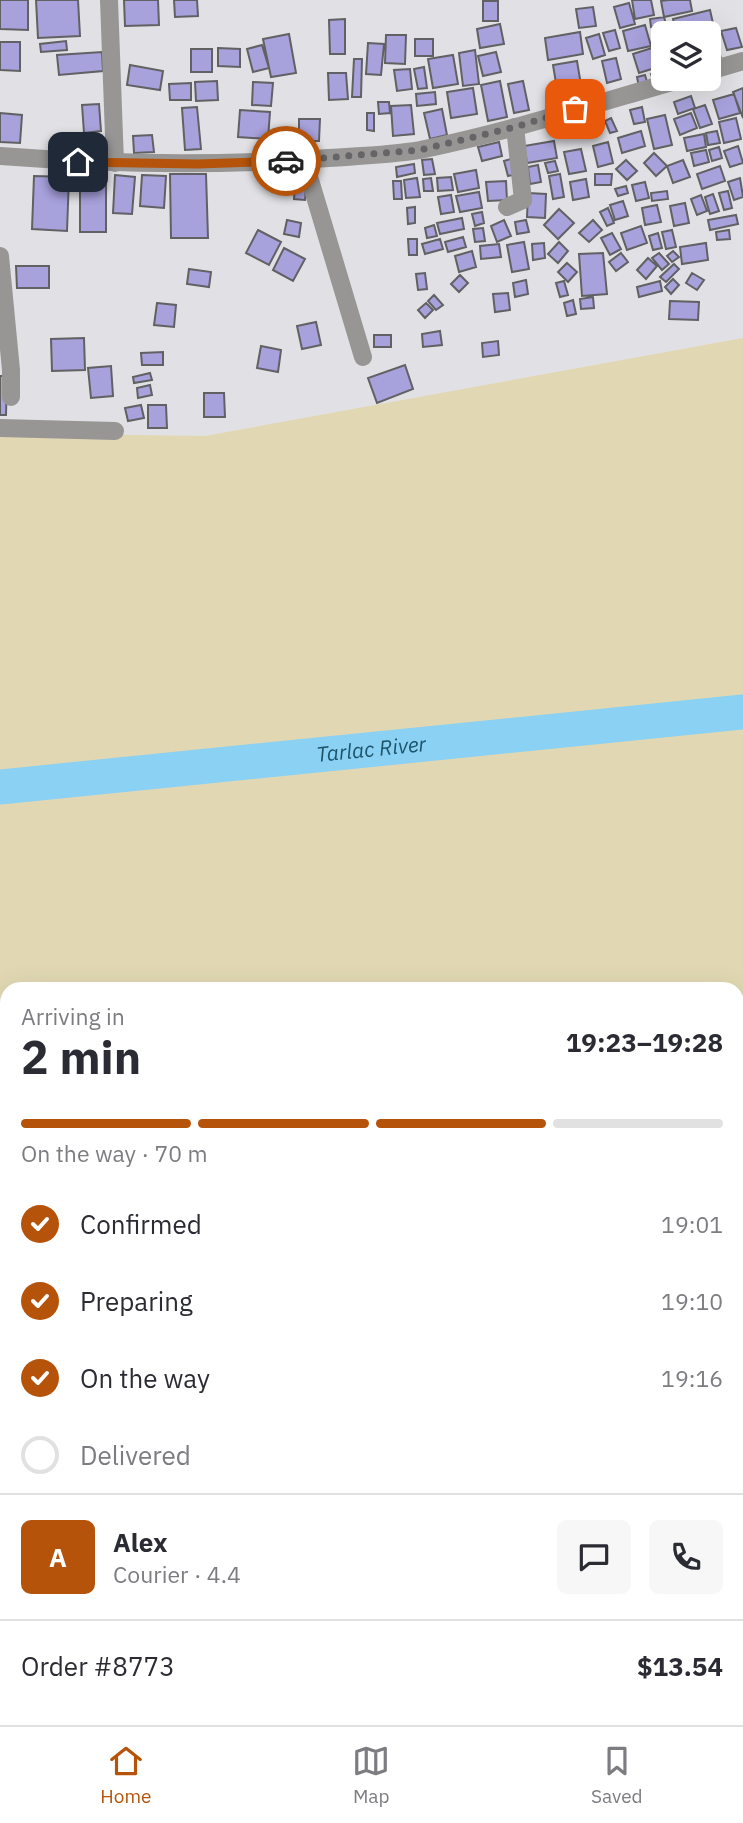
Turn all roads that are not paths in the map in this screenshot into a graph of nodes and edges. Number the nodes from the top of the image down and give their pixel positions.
1 (109, 0) edge
2 (743, 61) edge
3 (721, 67) edge
4 (651, 88) edge
5 (515, 127) junction
6 (0, 156) edge
7 (304, 160) junction
8 (115, 163) junction
9 (506, 207) dead end
10 (0, 256) edge
11 (363, 357) dead end
12 (11, 397) dead end
13 (0, 428) edge
14 (115, 431) dead end

1 - 8 street
2 - 3 street
4 - 5 street
5 - 7 street
5 - 9 street
6 - 8 street
7 - 8 street
7 - 11 street
10 - 12 street
13 - 14 street

